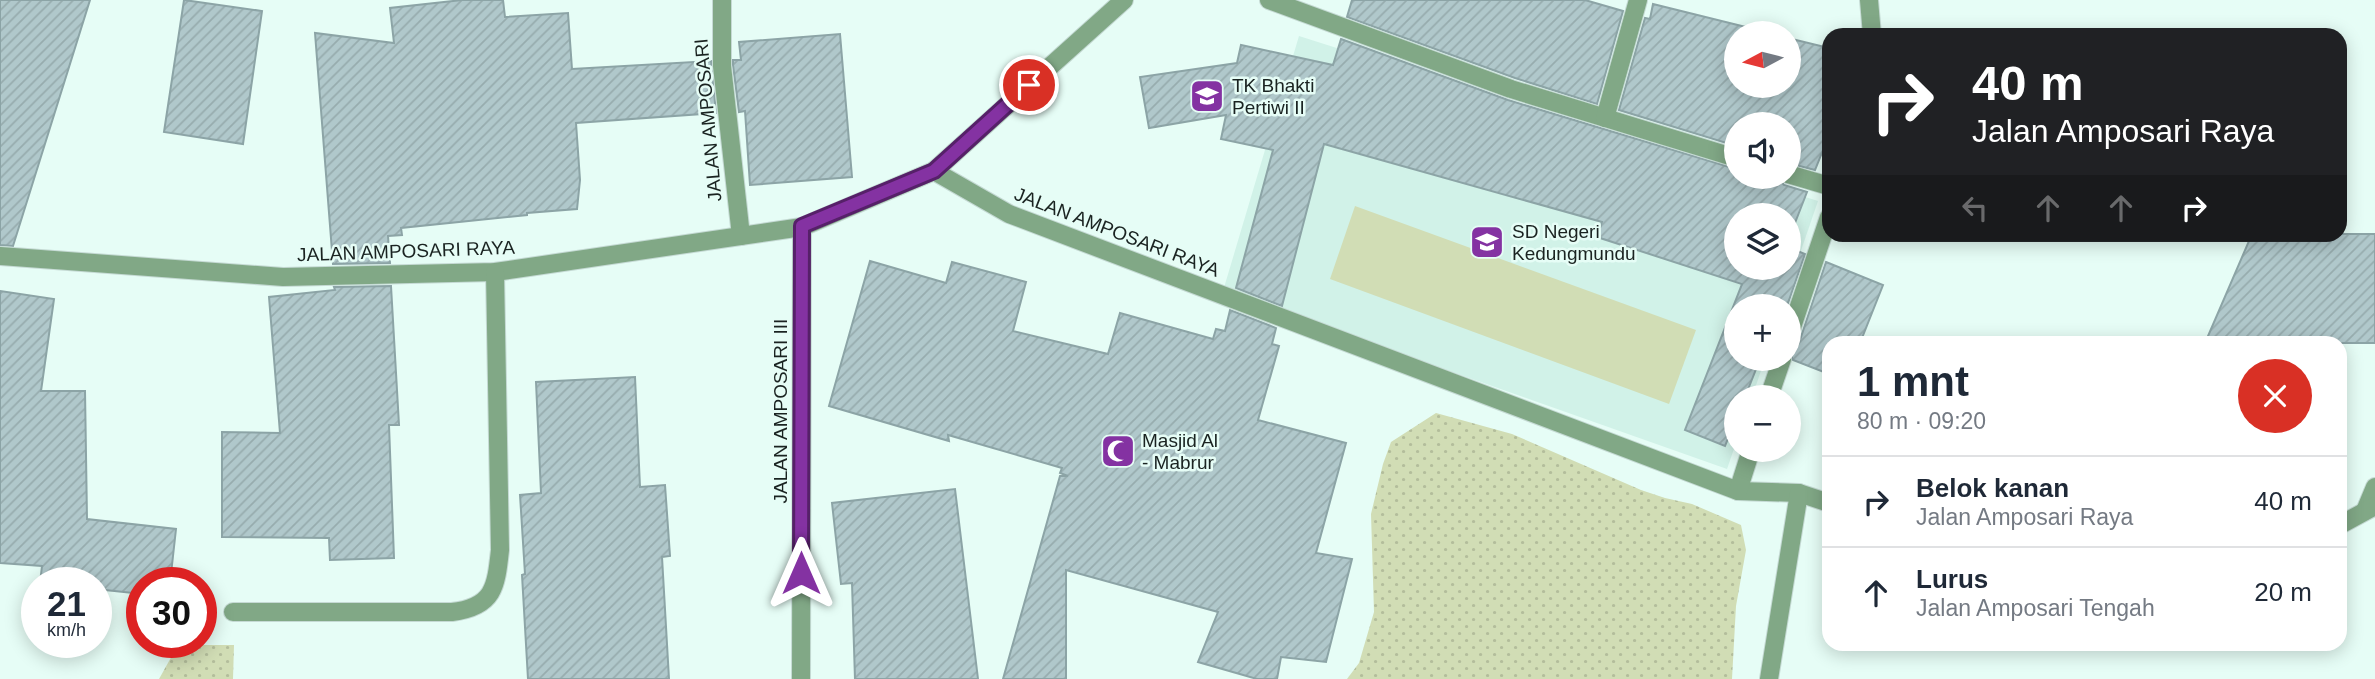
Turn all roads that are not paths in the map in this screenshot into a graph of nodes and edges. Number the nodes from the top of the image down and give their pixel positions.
1 (722, 0) edge
2 (1124, 0) edge
3 (1269, 0) edge
4 (1637, 0) edge
5 (1869, 0) edge
6 (1871, 28) edge
7 (1605, 118) junction
8 (1724, 154) edge
9 (934, 171) junction
10 (1801, 178) edge
11 (1822, 184) edge
12 (802, 226) junction
13 (741, 236) junction
14 (1822, 238) edge
15 (0, 256) edge
16 (495, 272) junction
17 (1801, 300) edge
18 (1747, 462) edge
19 (2375, 487) edge
20 (1738, 491) junction
21 (1799, 493) junction
22 (1822, 501) edge
23 (2370, 509) edge
24 (2347, 521) edge
25 (233, 612) dead end
26 (801, 679) edge
27 (1769, 679) edge

1 - 13 street, JALAN AMPOSARI
2 - 9 street
3 - 7 street
4 - 7 street
5 - 6 street
7 - 8 street
9 - 12 street, JALAN AMPOSARI RAYA
9 - 20 street, JALAN AMPOSARI RAYA
10 - 11 street
12 - 13 street, JALAN AMPOSARI RAYA
12 - 26 street, JALAN AMPOSARI III
13 - 16 street, JALAN AMPOSARI RAYA
14 - 17 street
15 - 16 street, JALAN AMPOSARI RAYA
16 - 25 street
18 - 20 street
19 - 23 street
20 - 21 street, JALAN AMPOSARI RAYA
21 - 22 street, JALAN AMPOSARI RAYA
21 - 27 street
23 - 24 street

